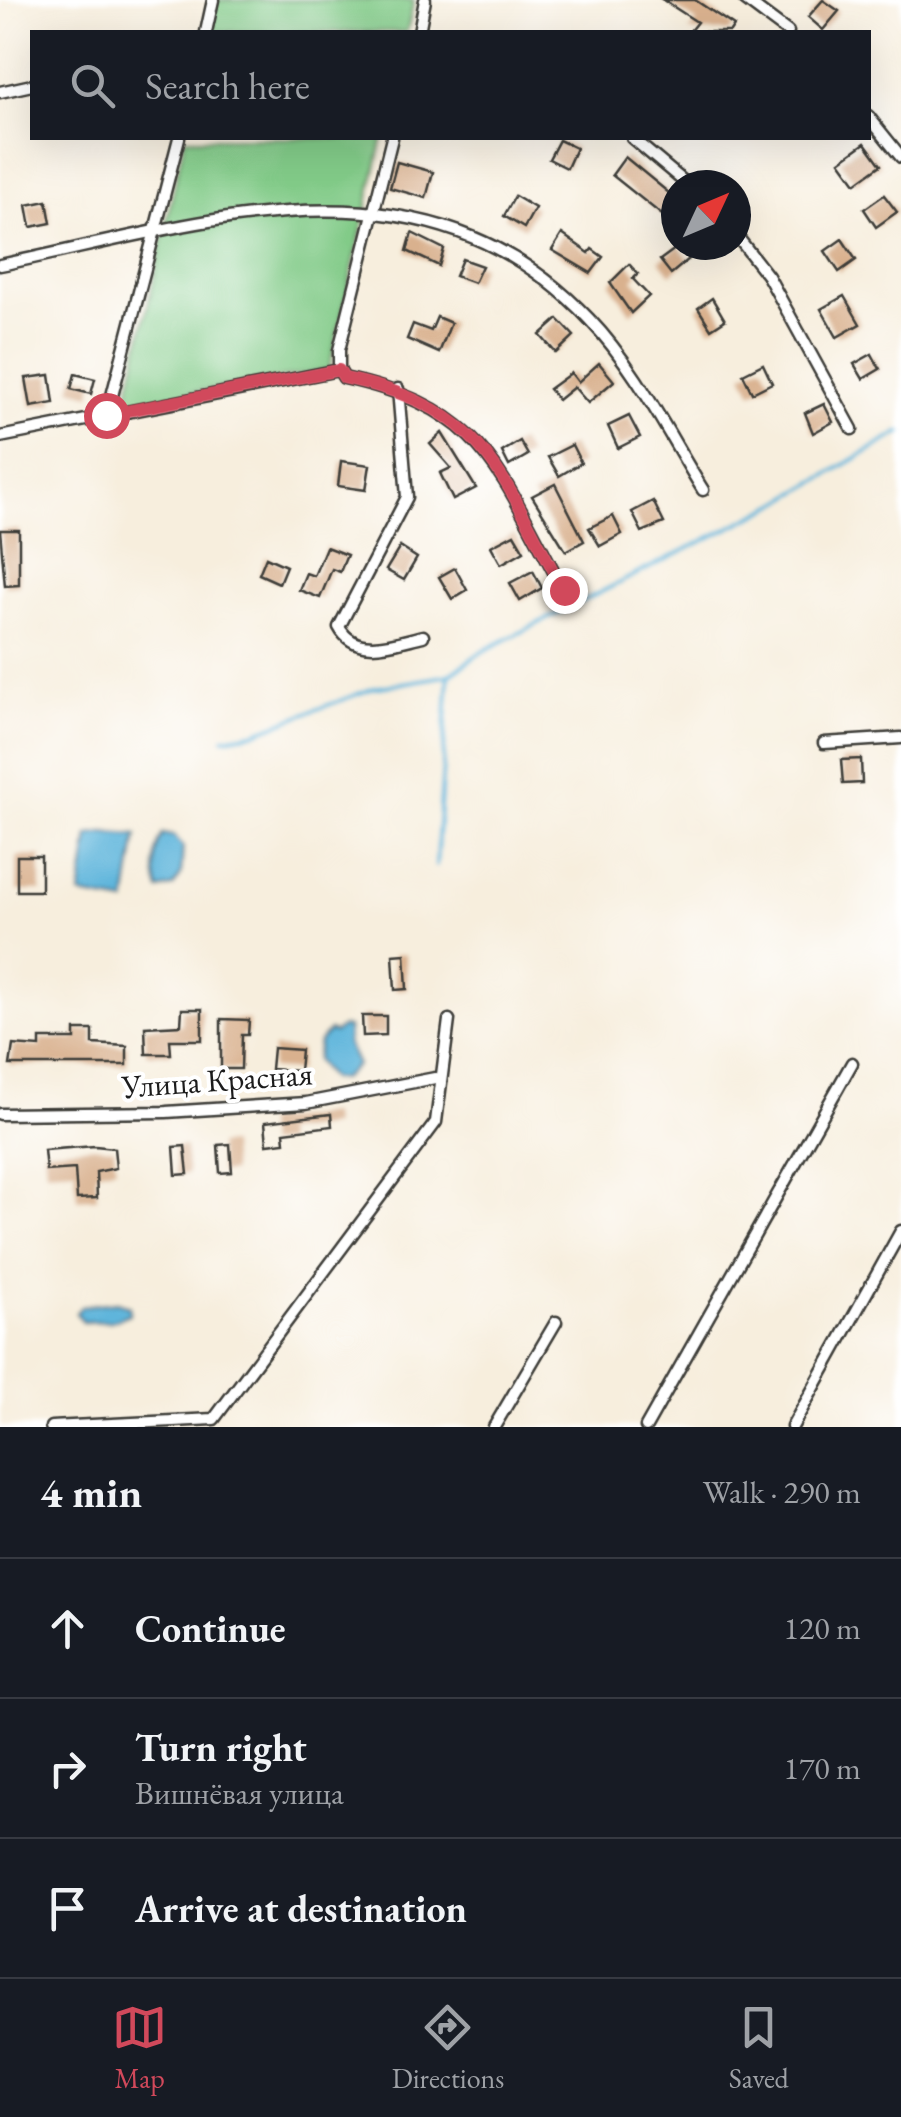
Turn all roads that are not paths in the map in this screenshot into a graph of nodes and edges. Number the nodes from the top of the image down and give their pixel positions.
1 (213, 0) edge
2 (425, 0) edge
3 (746, 0) edge
4 (206, 30) edge
5 (419, 30) edge
6 (785, 30) edge
7 (30, 85) edge
8 (0, 92) edge
9 (871, 120) edge
10 (178, 140) edge
11 (391, 140) edge
12 (634, 140) edge
13 (901, 157) edge
14 (670, 170) edge
15 (374, 209) junction
16 (154, 232) junction
17 (751, 254) edge
18 (0, 264) edge
19 (339, 370) junction
20 (398, 389) junction
21 (106, 415) junction
22 (852, 429) dead end
23 (0, 436) edge
24 (702, 490) dead end
25 (564, 590) dead end
26 (423, 636) dead end
27 (901, 738) edge
28 (824, 743) dead end
29 (448, 1020) dead end
30 (852, 1063) dead end
31 (435, 1078) dead end
32 (0, 1114) edge
33 (901, 1231) edge
34 (556, 1322) dead end
35 (51, 1427) edge
36 (494, 1427) edge
37 (646, 1427) edge
38 (792, 1427) edge

1 - 4 street
2 - 5 street
3 - 6 street
7 - 8 street
9 - 13 street
10 - 16 street
11 - 15 street
12 - 14 street
15 - 16 street
15 - 19 street
15 - 24 street
16 - 18 street
16 - 21 street
17 - 22 street
19 - 20 street
19 - 21 street
20 - 25 street
20 - 26 street
21 - 23 street
27 - 28 street
29 - 35 street
30 - 37 street
31 - 32 street, Улица Красная
33 - 38 street
34 - 36 street

